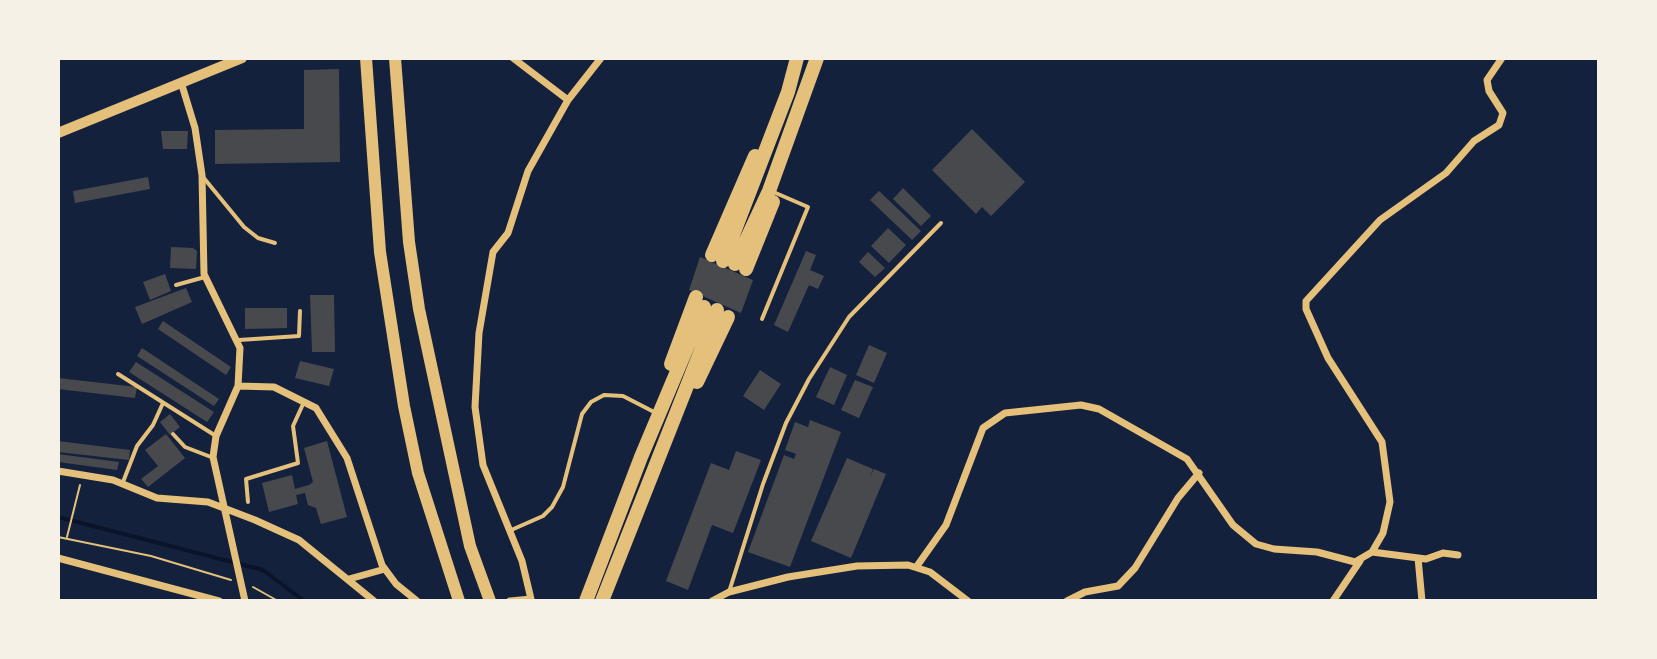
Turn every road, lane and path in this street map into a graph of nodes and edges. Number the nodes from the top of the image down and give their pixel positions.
1 (242, 58) edge
2 (366, 58) edge
3 (395, 58) edge
4 (513, 58) edge
5 (601, 58) edge
6 (797, 58) edge
7 (817, 58) edge
8 (1502, 58) edge
9 (181, 82) junction
10 (568, 100) junction
11 (58, 133) edge
12 (202, 175) junction
13 (773, 192) junction
14 (941, 223) dead end
15 (275, 243) dead end
16 (205, 277) junction
17 (176, 285) dead end
18 (300, 311) dead end
19 (762, 319) dead end
20 (239, 340) junction
21 (118, 374) dead end
22 (238, 386) junction
23 (305, 400) junction
24 (163, 403) junction
25 (655, 412) junction
26 (173, 434) dead end
27 (216, 436) junction
28 (213, 457) junction
29 (58, 471) edge
30 (1199, 473) junction
31 (83, 474) junction
32 (122, 485) junction
33 (248, 502) dead end
34 (226, 509) junction
35 (509, 531) junction
36 (58, 537) edge
37 (67, 538) junction
38 (72, 539) junction
39 (1372, 552) junction
40 (1458, 555) dead end
41 (58, 558) edge
42 (1418, 558) junction
43 (68, 560) junction
44 (1360, 561) junction
45 (917, 566) junction
46 (607, 568) junction
47 (385, 569) junction
48 (349, 579) junction
49 (232, 580) dead end
50 (247, 585) dead end
51 (729, 592) junction
52 (532, 600) edge
53 (219, 601) edge
54 (245, 601) edge
55 (278, 601) edge
56 (374, 601) edge
57 (417, 601) edge
58 (459, 601) edge
59 (490, 601) edge
60 (510, 601) edge
61 (586, 601) edge
62 (602, 601) edge
63 (712, 601) edge
64 (968, 601) edge
65 (1067, 601) edge
66 (1333, 601) edge
67 (1422, 601) edge

1 - 9 main road
2 - 58 highway
3 - 59 highway
4 - 10 street
5 - 10 street
6 - 13 highway
7 - 13 highway
8 - 39 street
9 - 11 main road
9 - 12 street
10 - 35 street
12 - 15 lane
12 - 16 street
13 - 19 lane
14 - 51 lane
16 - 17 lane
16 - 20 street
18 - 20 lane
20 - 22 street
21 - 24 lane
22 - 23 street
22 - 27 street
23 - 33 lane
23 - 47 street
24 - 27 lane
24 - 32 lane
25 - 35 lane
25 - 46 highway
25 - 46 highway
26 - 28 lane
27 - 28 street
28 - 34 street
29 - 31 street
30 - 44 street
30 - 45 street
30 - 65 street
31 - 32 street
31 - 37 path
32 - 34 street
34 - 48 street
34 - 54 street
35 - 52 street
36 - 37 path
37 - 38 path
38 - 43 path
38 - 49 path
39 - 42 street
39 - 44 street
40 - 42 street
41 - 43 street
42 - 67 street
43 - 53 street
44 - 66 street
45 - 51 street
45 - 64 street
46 - 61 highway
46 - 62 highway
47 - 48 street
47 - 57 street
48 - 56 street
50 - 55 path
51 - 63 street
52 - 60 street

